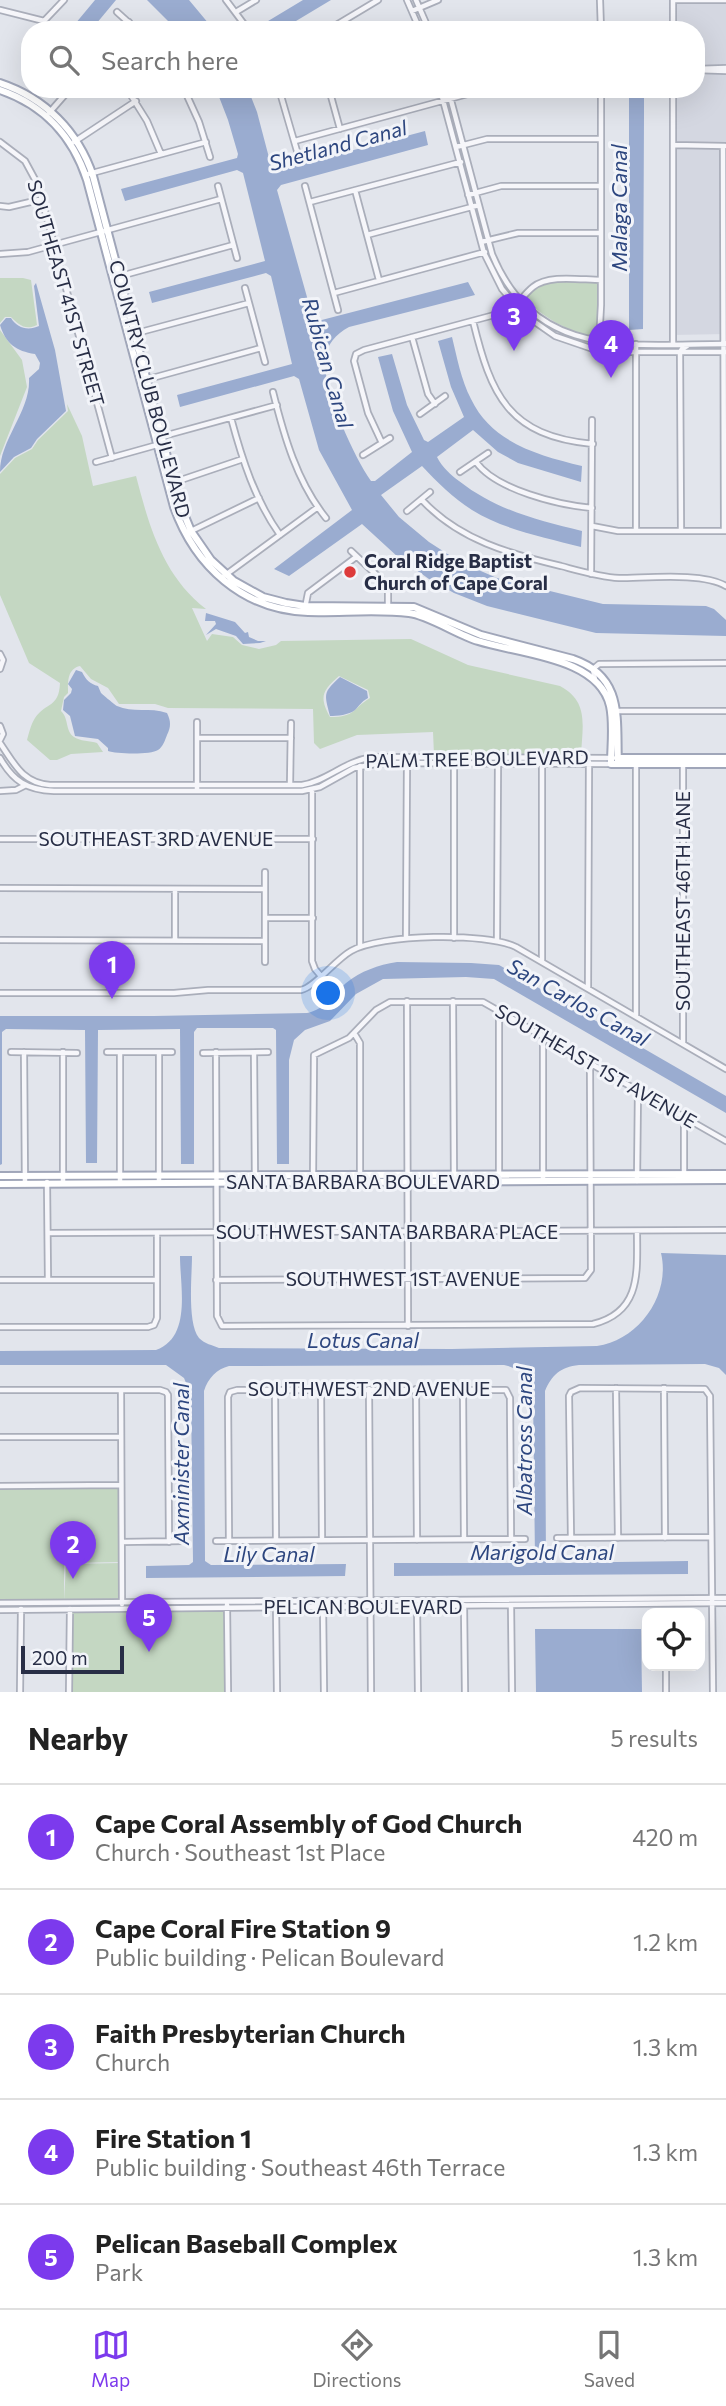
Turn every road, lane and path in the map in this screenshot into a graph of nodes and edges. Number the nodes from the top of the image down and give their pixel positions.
1 (64, 0) edge
2 (226, 0) edge
3 (256, 0) edge
4 (377, 0) edge
5 (407, 0) edge
6 (416, 0) edge
7 (438, 0) edge
8 (600, 0) edge
9 (673, 0) edge
10 (726, 1) edge
11 (419, 8) junction
12 (0, 10) edge
13 (412, 11) junction
14 (117, 12) dead end
15 (236, 12) junction
16 (128, 21) edge
17 (242, 21) edge
18 (343, 21) edge
19 (416, 21) edge
20 (425, 21) edge
21 (601, 21) edge
22 (673, 21) edge
23 (705, 69) edge
24 (726, 70) edge
25 (0, 83) edge
26 (0, 90) edge
27 (21, 92) edge
28 (32, 98) edge
29 (62, 98) edge
30 (133, 98) edge
31 (188, 98) edge
32 (282, 98) edge
33 (331, 98) edge
34 (442, 98) edge
35 (450, 98) joint
36 (600, 98) edge
37 (673, 98) edge
38 (135, 101) junction
39 (443, 101) junction
40 (49, 114) junction
41 (340, 129) junction
42 (601, 139) junction
43 (295, 141) junction
44 (0, 142) edge
45 (206, 142) junction
46 (74, 143) junction
47 (463, 145) junction
48 (673, 145) junction
49 (725, 146) edge
50 (456, 147) junction
51 (161, 154) junction
52 (210, 158) dead end
53 (299, 158) dead end
54 (467, 160) junction
55 (459, 162) junction
56 (88, 174) junction
57 (218, 186) dead end
58 (305, 186) dead end
59 (601, 186) junction
60 (355, 190) junction
61 (476, 193) junction
62 (468, 195) junction
63 (43, 199) junction
64 (221, 199) junction
65 (310, 202) junction
66 (479, 205) junction
67 (0, 206) edge
68 (472, 207) junction
69 (104, 231) junction
70 (601, 233) junction
71 (367, 235) junction
72 (489, 240) junction
73 (481, 242) junction
74 (55, 244) junction
75 (233, 245) junction
76 (725, 245) edge
77 (492, 250) junction
78 (484, 253) junction
79 (0, 254) edge
80 (237, 258) dead end
81 (116, 277) junction
82 (601, 280) junction
83 (379, 281) junction
84 (245, 288) dead end
85 (334, 293) junction
86 (519, 299) junction
87 (249, 303) junction
88 (515, 306) junction
89 (338, 310) dead end
90 (473, 321) junction
91 (132, 334) junction
92 (412, 337) junction
93 (599, 342) junction
94 (636, 344) junction
95 (673, 344) junction
96 (698, 344) junction
97 (725, 344) edge
98 (261, 348) junction
99 (636, 352) junction
100 (680, 352) junction
101 (725, 352) edge
102 (265, 362) dead end
103 (144, 380) junction
104 (273, 392) dead end
105 (445, 396) dead end
106 (435, 404) junction
107 (277, 405) junction
108 (420, 414) dead end
109 (231, 418) junction
110 (592, 420) dead end
111 (390, 438) dead end
112 (160, 441) junction
113 (382, 443) junction
114 (593, 444) junction
115 (488, 453) dead end
116 (363, 456) dead end
117 (112, 458) junction
118 (243, 459) junction
119 (96, 462) dead end
120 (476, 462) junction
121 (460, 472) dead end
122 (171, 483) junction
123 (430, 492) dead end
124 (259, 498) junction
125 (422, 500) junction
126 (318, 507) junction
127 (592, 508) junction
128 (407, 511) dead end
129 (326, 518) dead end
130 (592, 526) junction
131 (681, 530) junction
132 (636, 531) junction
133 (725, 531) edge
134 (188, 533) junction
135 (280, 535) junction
136 (351, 551) dead end
137 (356, 557) junction
138 (591, 574) junction
139 (223, 577) junction
140 (726, 586) edge
141 (304, 609) junction
142 (388, 609) junction
143 (517, 648) junction
144 (0, 654) edge
145 (726, 663) edge
146 (0, 669) edge
147 (593, 669) junction
148 (595, 680) junction
149 (726, 710) edge
150 (614, 711) junction
151 (197, 722) dead end
152 (291, 723) dead end
153 (0, 726) edge
154 (197, 738) junction
155 (291, 738) junction
156 (0, 741) edge
157 (9, 757) junction
158 (726, 758) edge
159 (1, 760) edge
160 (407, 760) junction
161 (454, 760) junction
162 (498, 761) junction
163 (542, 761) junction
164 (589, 761) junction
165 (614, 761) junction
166 (636, 761) junction
167 (683, 761) junction
168 (359, 763) junction
169 (726, 764) edge
170 (314, 782) junction
171 (24, 786) junction
172 (197, 788) junction
173 (290, 788) junction
174 (312, 790) junction
175 (0, 791) edge
176 (0, 839) edge
177 (313, 839) junction
178 (265, 872) dead end
179 (0, 888) edge
180 (175, 889) junction
181 (265, 889) junction
182 (265, 918) junction
183 (313, 918) junction
184 (407, 938) junction
185 (454, 938) junction
186 (0, 940) edge
187 (175, 940) junction
188 (497, 940) junction
189 (265, 941) junction
190 (360, 947) junction
191 (265, 962) dead end
192 (542, 962) junction
193 (320, 975) junction
194 (588, 989) junction
195 (0, 993) edge
196 (407, 1001) junction
197 (453, 1001) junction
198 (501, 1011) junction
199 (636, 1017) junction
200 (354, 1033) junction
201 (545, 1036) junction
202 (683, 1044) junction
203 (11, 1052) dead end
204 (24, 1052) junction
205 (63, 1052) junction
206 (107, 1052) dead end
207 (120, 1052) junction
208 (159, 1052) junction
209 (172, 1052) dead end
210 (203, 1052) dead end
211 (216, 1052) junction
212 (268, 1052) dead end
213 (77, 1053) dead end
214 (254, 1053) junction
215 (592, 1063) junction
216 (726, 1069) edge
217 (638, 1090) junction
218 (686, 1118) junction
219 (726, 1141) edge
220 (726, 1174) edge
221 (0, 1176) edge
222 (684, 1177) junction
223 (499, 1178) junction
224 (543, 1178) junction
225 (590, 1178) junction
226 (637, 1178) junction
227 (159, 1179) junction
228 (216, 1179) junction
229 (255, 1179) junction
230 (313, 1179) junction
231 (360, 1179) junction
232 (407, 1179) junction
233 (454, 1179) junction
234 (24, 1180) junction
235 (47, 1180) junction
236 (63, 1180) junction
237 (120, 1180) junction
238 (726, 1180) edge
239 (0, 1184) edge
240 (726, 1230) edge
241 (590, 1231) junction
242 (637, 1231) junction
243 (407, 1232) junction
244 (48, 1233) junction
245 (156, 1233) junction
246 (216, 1233) junction
247 (408, 1279) junction
248 (0, 1280) edge
249 (48, 1280) junction
250 (157, 1280) junction
251 (216, 1280) junction
252 (408, 1326) junction
253 (0, 1327) edge
254 (616, 1388) junction
255 (663, 1388) junction
256 (321, 1389) junction
257 (369, 1389) junction
258 (416, 1389) junction
259 (463, 1389) junction
260 (0, 1390) edge
261 (121, 1390) junction
262 (275, 1390) junction
263 (0, 1437) edge
264 (121, 1437) junction
265 (121, 1485) junction
266 (0, 1486) edge
267 (711, 1537) junction
268 (557, 1538) dead end
269 (571, 1538) junction
270 (618, 1538) junction
271 (665, 1538) junction
272 (464, 1539) junction
273 (511, 1539) junction
274 (525, 1539) dead end
275 (322, 1540) junction
276 (370, 1540) junction
277 (417, 1540) junction
278 (184, 1541) dead end
279 (216, 1541) dead end
280 (229, 1541) junction
281 (276, 1541) junction
282 (122, 1542) junction
283 (169, 1542) junction
284 (712, 1601) junction
285 (726, 1601) edge
286 (511, 1602) junction
287 (0, 1603) edge
288 (417, 1603) junction
289 (464, 1603) junction
290 (276, 1604) junction
291 (323, 1604) junction
292 (370, 1604) junction
293 (122, 1605) junction
294 (227, 1605) junction
295 (20, 1606) junction
296 (70, 1606) junction
297 (0, 1610) edge
298 (666, 1671) edge
299 (20, 1692) edge
300 (69, 1692) edge
301 (228, 1692) edge
302 (277, 1692) edge
303 (324, 1692) edge
304 (371, 1692) edge
305 (418, 1692) edge
306 (465, 1692) edge
307 (512, 1692) edge
308 (666, 1692) edge
309 (713, 1692) edge

1 - 12 street
2 - 15 street
3 - 15 street
4 - 18 street
5 - 13 street
6 - 11 street
7 - 11 street
8 - 21 street
9 - 10 street
9 - 22 street
11 - 13 street
11 - 20 street
13 - 19 street
14 - 16 street
15 - 17 street
23 - 24 street
25 - 27 main road, COUNTRY CLUB BOULEVARD
26 - 40 main road, COUNTRY CLUB BOULEVARD
28 - 40 main road, COUNTRY CLUB BOULEVARD
29 - 40 street
30 - 38 street
31 - 45 street
32 - 43 street
33 - 41 street
34 - 39 street
35 - 39 street
35 - 47 street
36 - 42 street
37 - 48 street
38 - 46 street
38 - 51 street
39 - 41 street
39 - 50 street
40 - 46 main road, COUNTRY CLUB BOULEVARD
41 - 43 street
42 - 47 street
42 - 59 street
43 - 53 street
44 - 63 street, SOUTHEAST 41ST STREET
45 - 51 street
45 - 52 street
46 - 56 main road, COUNTRY CLUB BOULEVARD
47 - 50 street
47 - 54 street
48 - 49 street
48 - 95 street
49 - 76 street
50 - 55 street
51 - 56 street
54 - 55 street
54 - 61 street
55 - 60 street
55 - 62 street
56 - 69 main road, COUNTRY CLUB BOULEVARD
57 - 64 street
58 - 65 street
59 - 61 street
59 - 70 street
60 - 65 street
60 - 71 street
61 - 62 street
61 - 66 street
62 - 68 street
63 - 67 street
63 - 74 street, SOUTHEAST 41ST STREET
64 - 69 street
64 - 75 street
65 - 85 street
66 - 68 street
66 - 72 street
68 - 71 street
68 - 73 street
69 - 74 street
69 - 81 main road, COUNTRY CLUB BOULEVARD
70 - 72 street
70 - 82 street
71 - 83 street
72 - 73 street
72 - 77 street
73 - 78 street
74 - 79 street
74 - 117 street, SOUTHEAST 41ST STREET
75 - 80 street
75 - 81 street
76 - 97 street
77 - 78 street
77 - 86 street
78 - 83 street
78 - 88 street
81 - 91 main road, COUNTRY CLUB BOULEVARD
82 - 86 street
82 - 93 street
83 - 85 street
84 - 87 street
85 - 89 street
86 - 88 street
86 - 93 street
87 - 91 street
87 - 98 street
88 - 90 street
88 - 99 street
90 - 92 street
90 - 114 street
91 - 103 main road, COUNTRY CLUB BOULEVARD
92 - 106 street
92 - 113 street
93 - 94 street
94 - 95 street
94 - 99 street
95 - 96 street
96 - 97 street
96 - 100 street
97 - 101 street
98 - 102 street
98 - 103 street
99 - 100 street
99 - 132 street
100 - 101 street
100 - 131 street
101 - 133 street
103 - 112 main road, COUNTRY CLUB BOULEVARD
104 - 107 street
105 - 106 street
106 - 108 street
107 - 109 street
107 - 126 street
109 - 112 street
109 - 118 street
110 - 114 street
111 - 113 street
112 - 117 street
112 - 122 main road, COUNTRY CLUB BOULEVARD
113 - 116 street
114 - 127 street
115 - 120 street
117 - 119 street
118 - 122 street
118 - 124 street
120 - 121 street
120 - 127 street
122 - 134 main road, COUNTRY CLUB BOULEVARD
123 - 125 street
124 - 134 street
124 - 135 street
125 - 128 street
125 - 138 street
126 - 129 street
126 - 135 street
127 - 130 street
130 - 132 street
130 - 138 street
131 - 132 street
131 - 133 street
134 - 139 main road, COUNTRY CLUB BOULEVARD
135 - 139 street
136 - 137 street
137 - 141 street
137 - 142 street
138 - 140 street
139 - 141 main road, COUNTRY CLUB BOULEVARD
141 - 142 main road, COUNTRY CLUB BOULEVARD
142 - 143 main road, COUNTRY CLUB BOULEVARD
143 - 147 main road, COUNTRY CLUB BOULEVARD
143 - 148 main road, COUNTRY CLUB BOULEVARD
144 - 146 street
145 - 147 street
147 - 148 street
147 - 150 main road
148 - 150 main road
149 - 150 street
150 - 165 main road
151 - 154 street
152 - 155 street
153 - 156 street, PALM TREE BOULEVARD
154 - 155 street
154 - 172 street
155 - 173 street
156 - 157 street, PALM TREE BOULEVARD
157 - 159 street
157 - 172 street, PALM TREE BOULEVARD
158 - 167 main road, PALM TREE BOULEVARD
159 - 171 street
160 - 161 street, PALM TREE BOULEVARD
160 - 168 street, PALM TREE BOULEVARD
160 - 184 street
161 - 162 street, PALM TREE BOULEVARD
161 - 185 street
162 - 163 street, PALM TREE BOULEVARD
162 - 188 street
163 - 164 street, PALM TREE BOULEVARD
163 - 192 street
164 - 165 street, PALM TREE BOULEVARD
164 - 194 street
165 - 166 main road, PALM TREE BOULEVARD
166 - 167 main road, PALM TREE BOULEVARD
166 - 199 street
167 - 169 main road, PALM TREE BOULEVARD
167 - 202 street, SOUTHEAST 46TH LANE
168 - 170 street, PALM TREE BOULEVARD
168 - 174 street, PALM TREE BOULEVARD
168 - 190 street
170 - 173 street, PALM TREE BOULEVARD
170 - 174 street
171 - 172 street, PALM TREE BOULEVARD
171 - 175 street
172 - 173 street, PALM TREE BOULEVARD
173 - 174 street, PALM TREE BOULEVARD
174 - 177 street
176 - 177 street, SOUTHEAST 3RD AVENUE
177 - 183 street
178 - 181 street
179 - 180 street
180 - 181 street
180 - 187 street
181 - 182 street
182 - 183 street
182 - 189 street
183 - 193 street
184 - 185 street
184 - 190 street
185 - 188 street
186 - 187 street
187 - 189 street
188 - 192 street
189 - 191 street
190 - 193 street
192 - 194 street
193 - 195 street
194 - 199 street
196 - 197 street, SOUTHEAST 1ST AVENUE
196 - 200 street, SOUTHEAST 1ST AVENUE
196 - 232 street
197 - 198 street, SOUTHEAST 1ST AVENUE
197 - 233 street
198 - 201 street, SOUTHEAST 1ST AVENUE
198 - 223 street
199 - 202 street
200 - 230 street, SOUTHEAST 1ST AVENUE
200 - 231 street
201 - 215 street, SOUTHEAST 1ST AVENUE
201 - 224 street
202 - 216 street
203 - 204 street
204 - 205 street
204 - 234 street
205 - 213 street
205 - 236 street
206 - 207 street
207 - 208 street
207 - 237 street
208 - 209 street
208 - 227 street
210 - 211 street
211 - 214 street
211 - 228 street
212 - 214 street
214 - 229 street
215 - 217 street, SOUTHEAST 1ST AVENUE
215 - 225 street
217 - 218 street, SOUTHEAST 1ST AVENUE
217 - 226 street
218 - 219 street, SOUTHEAST 1ST AVENUE
218 - 222 street
220 - 222 main road, SANTA BARBARA BOULEVARD
221 - 234 main road, SANTA BARBARA BOULEVARD
222 - 226 main road, SANTA BARBARA BOULEVARD
222 - 238 main road, SANTA BARBARA BOULEVARD
223 - 224 main road, SANTA BARBARA BOULEVARD
223 - 233 main road, SANTA BARBARA BOULEVARD
224 - 225 main road, SANTA BARBARA BOULEVARD
225 - 226 main road, SANTA BARBARA BOULEVARD
225 - 241 street
227 - 228 main road, SANTA BARBARA BOULEVARD
227 - 237 main road, SANTA BARBARA BOULEVARD
228 - 229 main road, SANTA BARBARA BOULEVARD
228 - 246 street
229 - 230 main road, SANTA BARBARA BOULEVARD
230 - 231 main road, SANTA BARBARA BOULEVARD
231 - 232 main road, SANTA BARBARA BOULEVARD
232 - 233 main road, SANTA BARBARA BOULEVARD
232 - 243 street
234 - 235 main road, SANTA BARBARA BOULEVARD
234 - 239 main road, SANTA BARBARA BOULEVARD
235 - 236 main road, SANTA BARBARA BOULEVARD
235 - 244 street
236 - 237 main road, SANTA BARBARA BOULEVARD
240 - 242 street, SOUTHWEST SANTA BARBARA PLACE
241 - 242 street, SOUTHWEST SANTA BARBARA PLACE
241 - 243 street, SOUTHWEST SANTA BARBARA PLACE
241 - 247 street, SOUTHWEST 1ST AVENUE
242 - 252 street
243 - 246 street, SOUTHWEST SANTA BARBARA PLACE
243 - 247 street
244 - 245 street, SOUTHWEST SANTA BARBARA PLACE
244 - 249 street
245 - 246 street, SOUTHWEST SANTA BARBARA PLACE
245 - 250 street
246 - 251 street
247 - 251 street, SOUTHWEST 1ST AVENUE
247 - 252 street
248 - 249 street
249 - 250 street
250 - 253 street
251 - 252 street
254 - 255 street
254 - 269 street
254 - 270 street
255 - 267 street
255 - 271 street
256 - 257 street, SOUTHWEST 2ND AVENUE
256 - 262 street, SOUTHWEST 2ND AVENUE
256 - 275 street
257 - 258 street, SOUTHWEST 2ND AVENUE
257 - 276 street
258 - 259 street, SOUTHWEST 2ND AVENUE
258 - 277 street
259 - 272 street
259 - 273 street, SOUTHWEST 2ND AVENUE
260 - 261 street
261 - 264 street
261 - 283 street
262 - 280 street, SOUTHWEST 2ND AVENUE
262 - 281 street
263 - 264 street
264 - 265 street
265 - 266 street
265 - 282 street
267 - 271 street
267 - 284 street
268 - 269 street
269 - 270 street
270 - 271 street
272 - 273 street
272 - 277 street
273 - 274 street
275 - 276 street
275 - 281 street
276 - 277 street
276 - 292 street
278 - 283 street
279 - 280 street
280 - 281 street
282 - 283 street
282 - 293 street
284 - 285 street, PELICAN BOULEVARD
284 - 286 street, PELICAN BOULEVARD
284 - 309 street
286 - 289 street, PELICAN BOULEVARD
286 - 307 street
287 - 295 street, PELICAN BOULEVARD
288 - 289 street, PELICAN BOULEVARD
288 - 292 street, PELICAN BOULEVARD
288 - 305 street
289 - 306 street
290 - 291 street, PELICAN BOULEVARD
290 - 294 street, PELICAN BOULEVARD
290 - 302 street
291 - 292 street, PELICAN BOULEVARD
291 - 303 street
292 - 304 street
293 - 294 street, PELICAN BOULEVARD
293 - 296 street, PELICAN BOULEVARD
294 - 301 street
295 - 296 street, PELICAN BOULEVARD
295 - 297 street, PELICAN BOULEVARD
295 - 299 street
296 - 300 street
298 - 308 street

